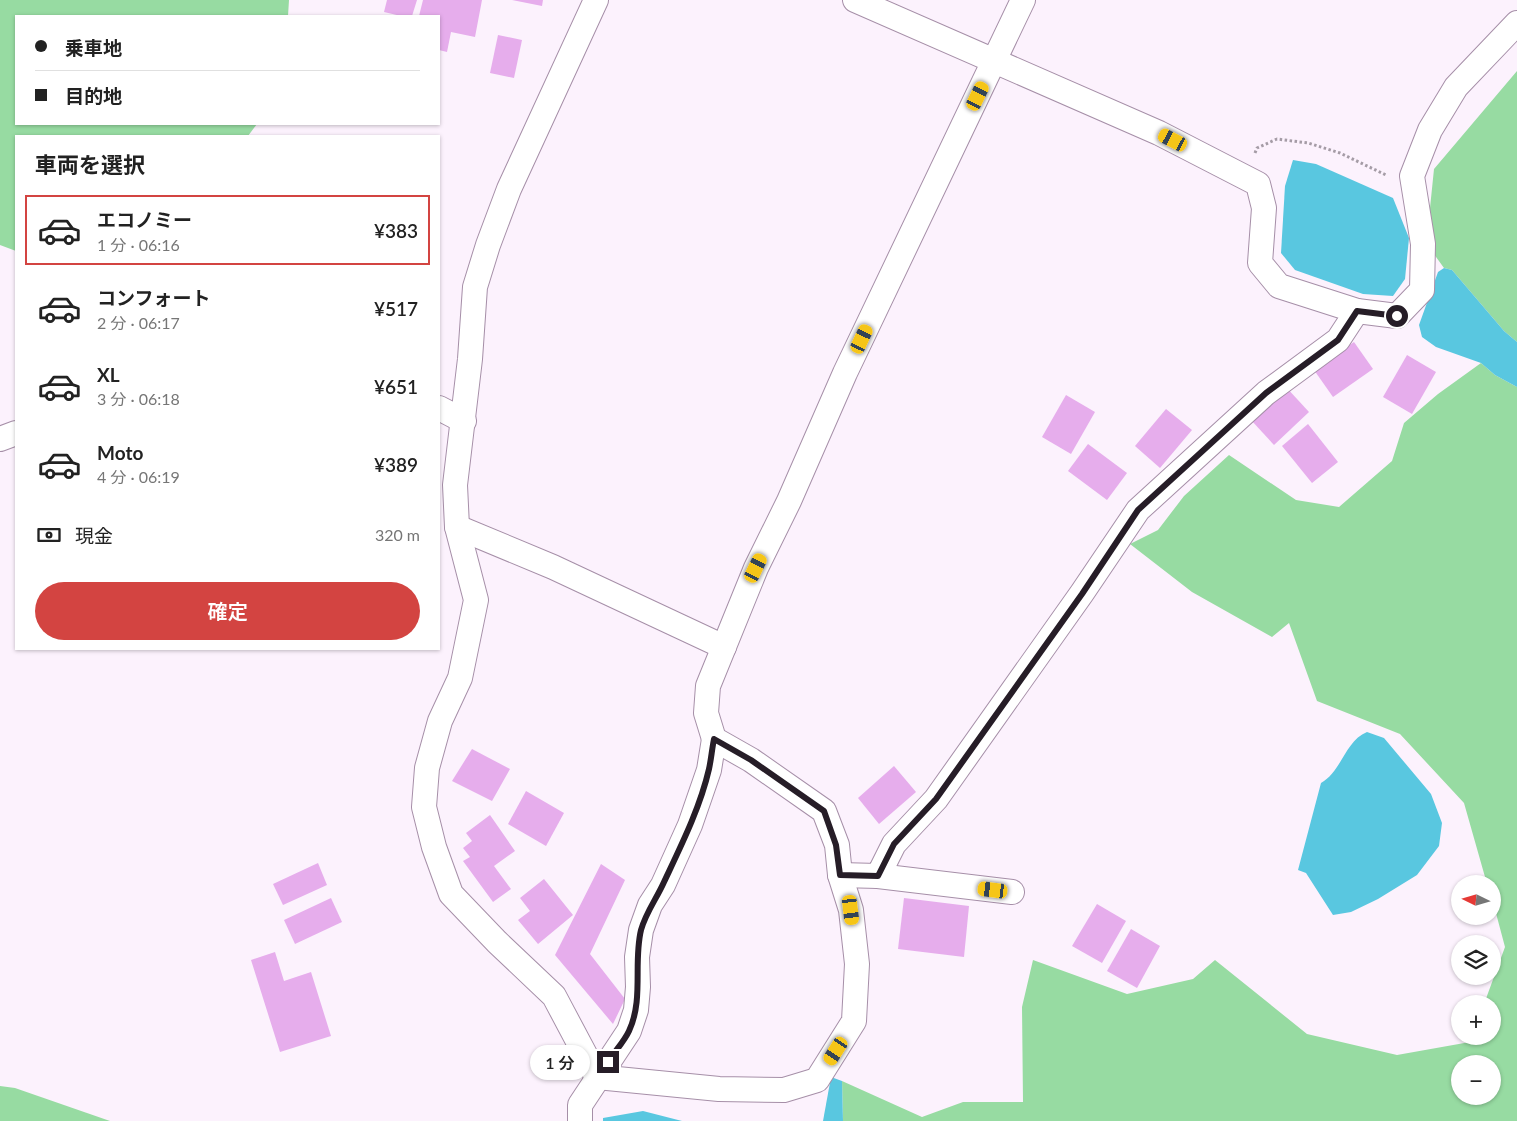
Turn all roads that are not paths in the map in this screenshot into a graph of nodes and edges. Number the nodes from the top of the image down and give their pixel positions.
1 (596, 0) edge
2 (856, 0) edge
3 (1023, 0) edge
4 (1517, 23) edge
5 (995, 60) junction
6 (1357, 311) junction
7 (440, 409) edge
8 (464, 421) junction
9 (15, 433) edge
10 (0, 439) edge
11 (457, 527) junction
12 (724, 647) junction
13 (714, 739) junction
14 (840, 875) junction
15 (878, 876) junction
16 (1012, 892) dead end
17 (597, 1078) junction
18 (580, 1121) edge

1 - 8 street
2 - 5 street
3 - 5 street
4 - 6 street
5 - 6 street
5 - 12 street
6 - 15 street
7 - 8 street
8 - 11 street
9 - 10 street
11 - 12 street
11 - 17 street
12 - 13 street
13 - 14 street
13 - 17 street
14 - 15 street
14 - 17 street
15 - 16 street
17 - 18 street

